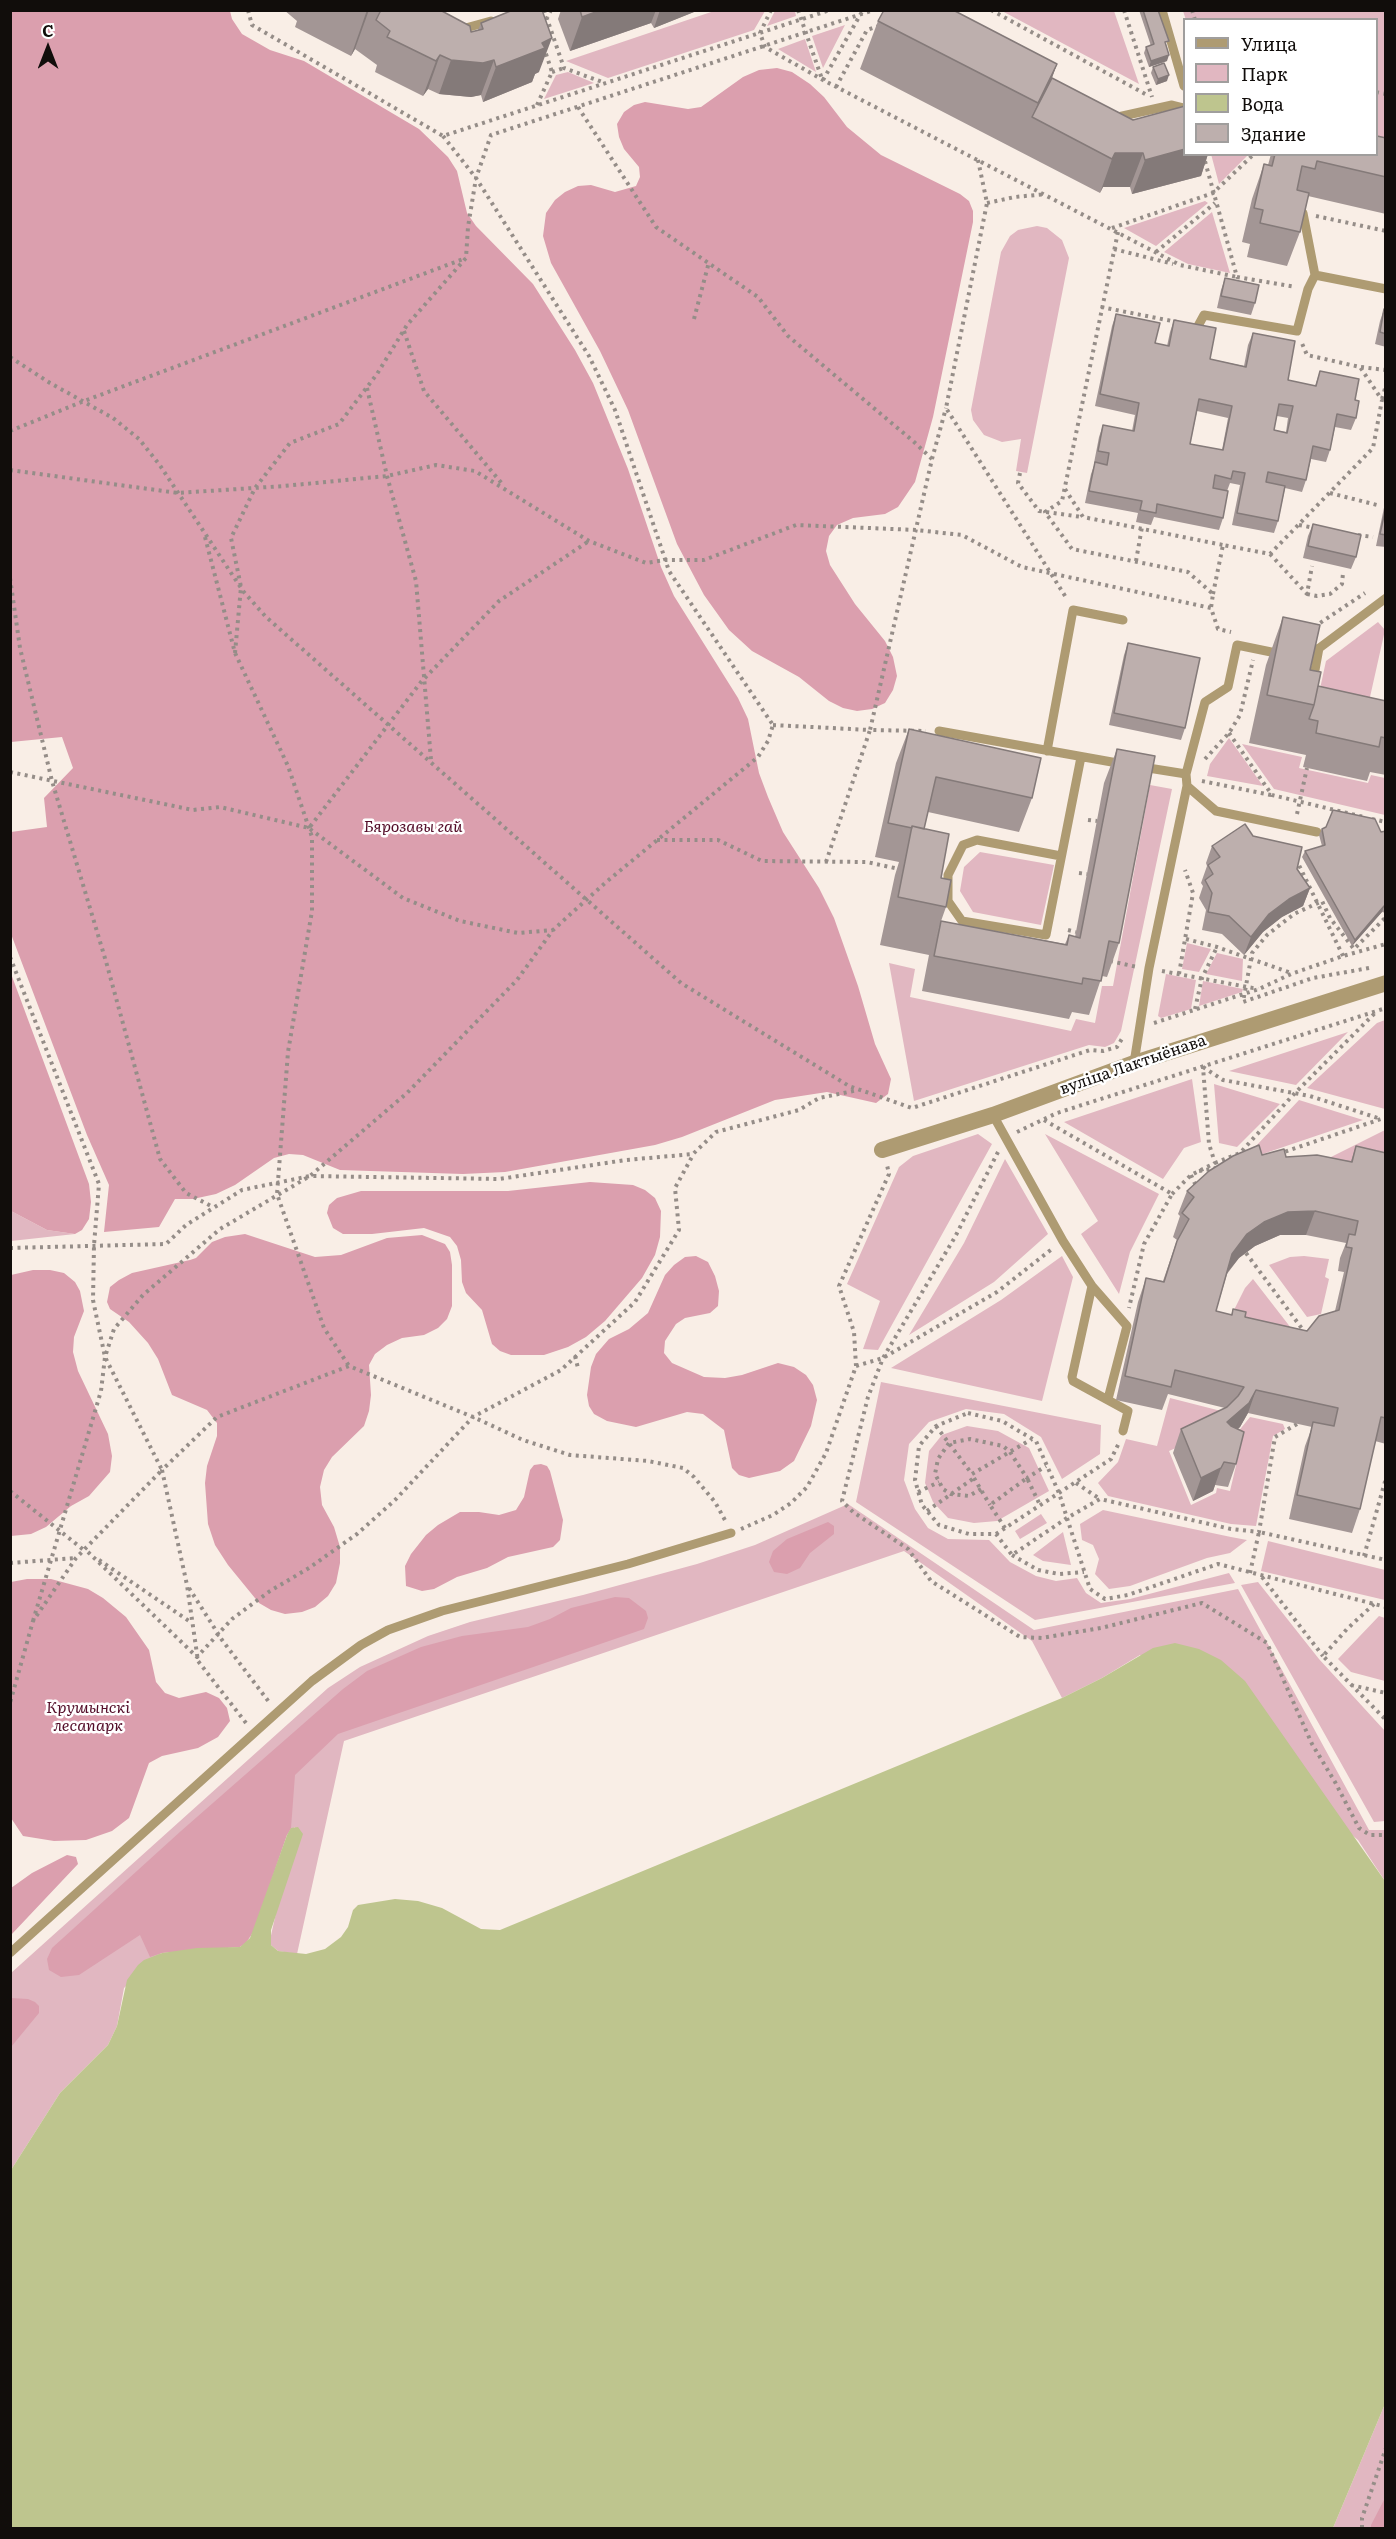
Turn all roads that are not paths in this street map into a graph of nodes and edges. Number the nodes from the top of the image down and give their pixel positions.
1 (1162, 10) edge
2 (506, 16) edge
3 (453, 25) edge
4 (1183, 79) edge
5 (1183, 108) edge
6 (1108, 112) edge
7 (1303, 213) edge
8 (1315, 275) junction
9 (1386, 289) edge
10 (1198, 326) edge
11 (1384, 602) edge
12 (1123, 620) dead end
13 (1319, 648) junction
14 (1311, 690) edge
15 (939, 731) road end
16 (1047, 751) junction
17 (1081, 757) junction
18 (1186, 774) junction
19 (1187, 786) junction
20 (1317, 832) dead end
21 (1061, 856) junction
22 (1386, 983) edge
23 (1134, 1063) junction
24 (993, 1115) junction
25 (882, 1150) road end
26 (1092, 1286) junction
27 (1107, 1399) junction
28 (1123, 1431) road end
29 (731, 1533) road end
30 (10, 1953) edge

1 - 4 lane
2 - 3 lane
5 - 6 lane
7 - 8 lane
8 - 9 lane
8 - 10 lane
11 - 13 lane
12 - 16 lane
13 - 14 lane
13 - 18 lane
15 - 16 lane
16 - 17 lane
17 - 18 lane
17 - 21 lane
18 - 19 lane
19 - 20 lane
19 - 23 lane
21 - 21 lane
22 - 23 street, вуліца Лактыёнава
23 - 24 street, вуліца Лактыёнава
24 - 25 street, вуліца Лактыёнава
24 - 26 lane
26 - 27 lane
26 - 27 lane
27 - 28 lane
29 - 30 lane

